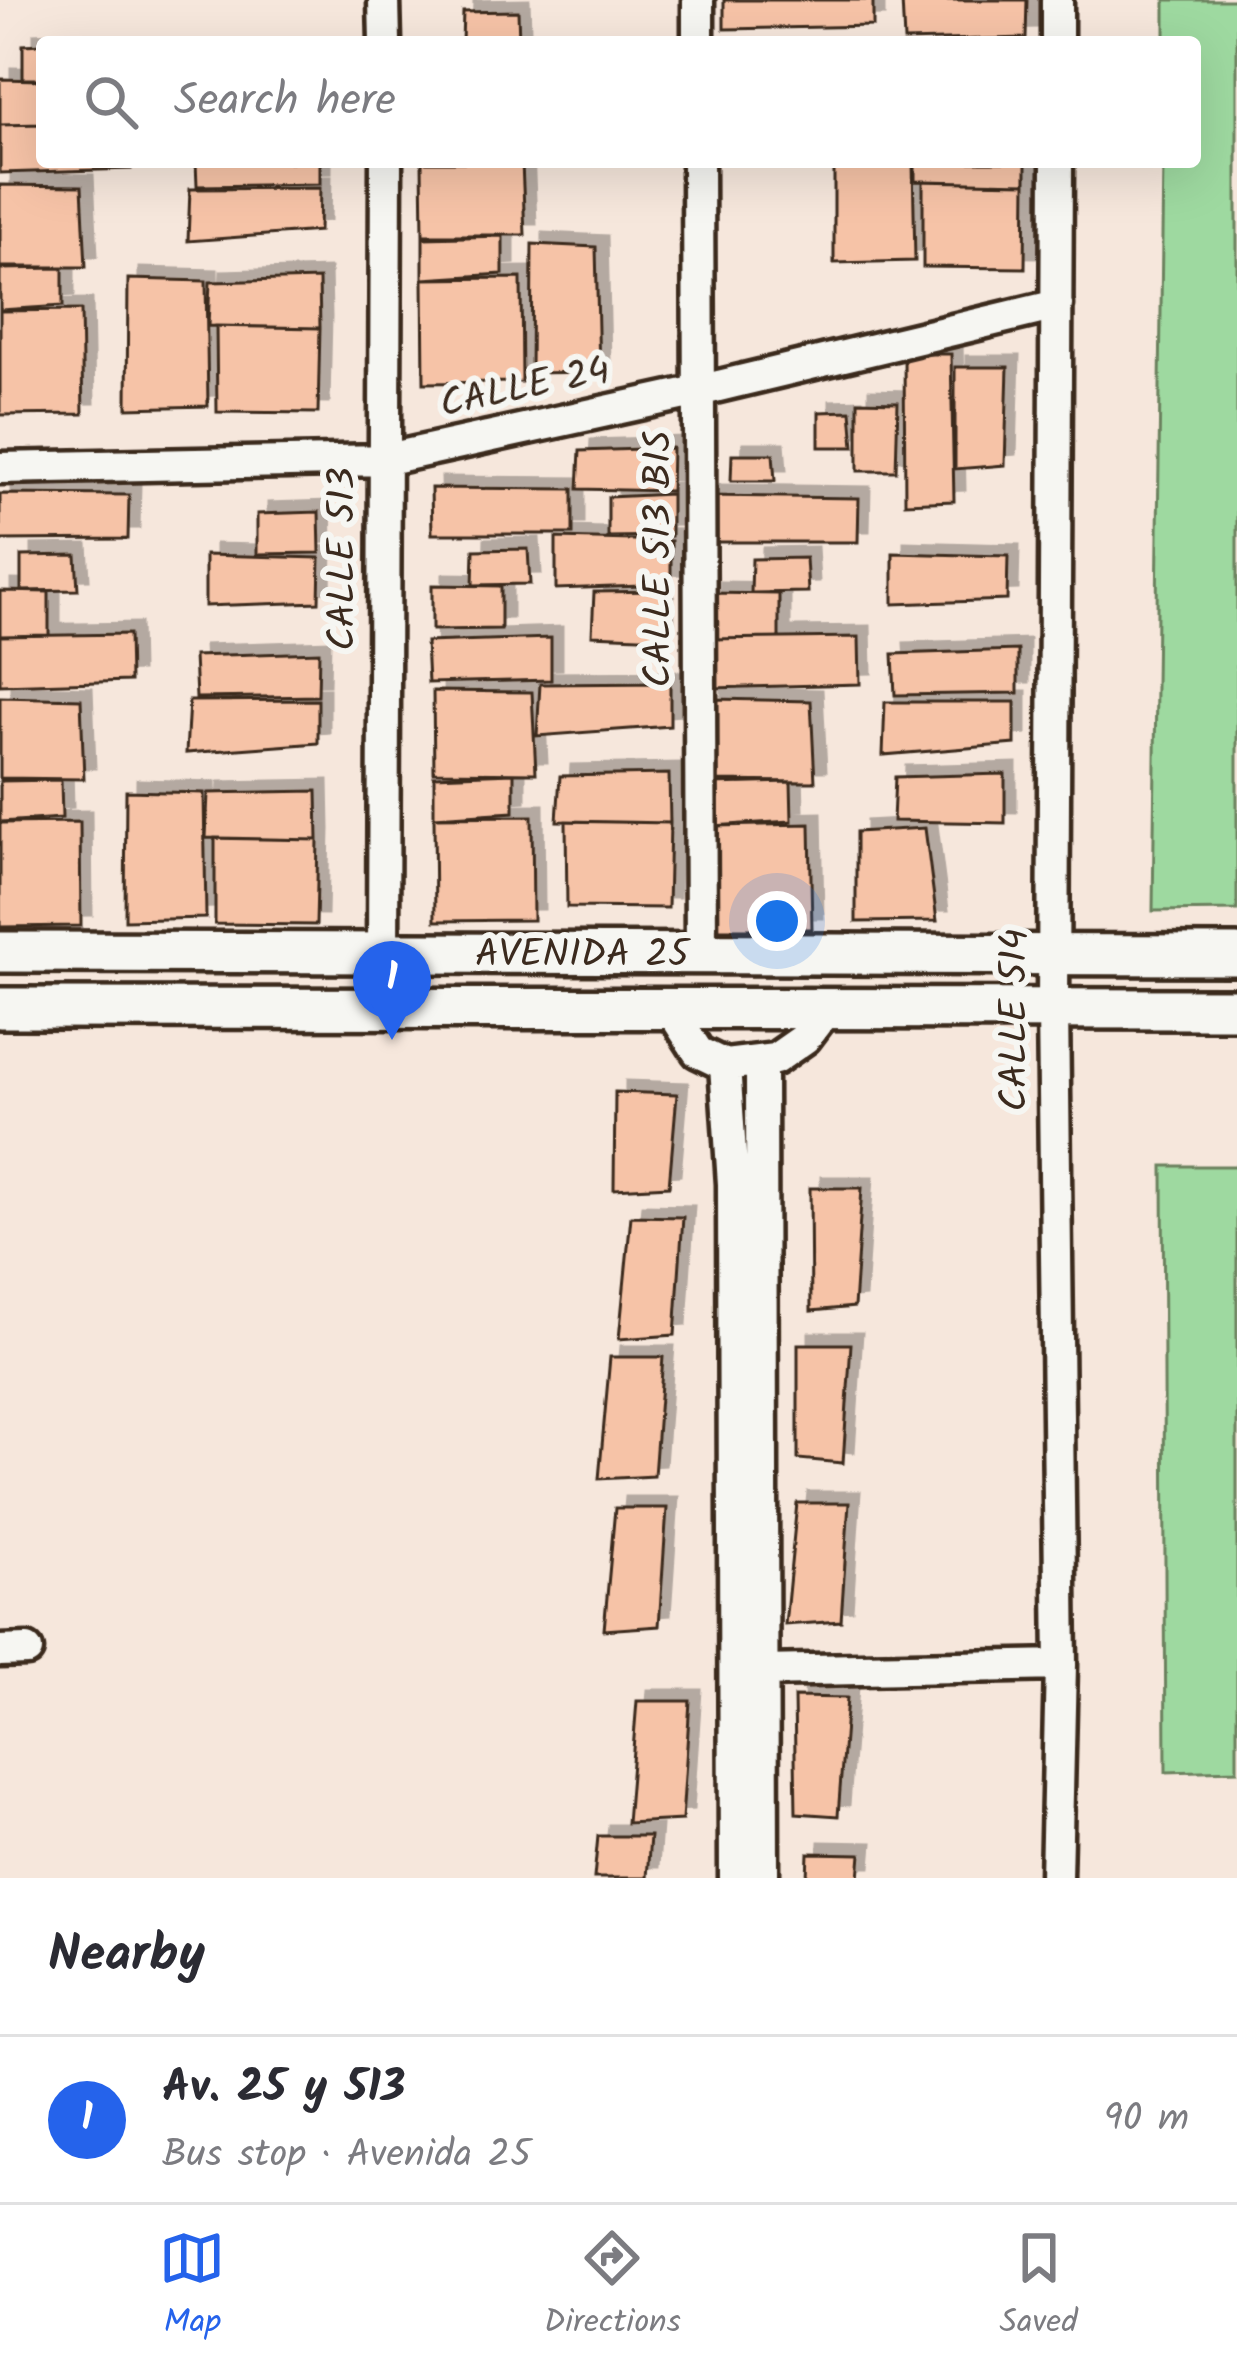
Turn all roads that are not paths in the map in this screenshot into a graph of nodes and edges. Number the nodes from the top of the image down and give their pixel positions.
1 (384, 0) edge
2 (698, 0) edge
3 (1057, 0) edge
4 (385, 36) edge
5 (698, 36) edge
6 (1057, 36) edge
7 (386, 168) edge
8 (698, 168) edge
9 (1057, 168) edge
10 (1057, 305) junction
11 (698, 391) junction
12 (383, 460) junction
13 (0, 468) edge
14 (0, 952) edge
15 (1055, 955) junction
16 (1237, 955) edge
17 (383, 956) junction
18 (700, 956) junction
19 (0, 1008) edge
20 (670, 1008) junction
21 (1053, 1008) junction
22 (1237, 1009) edge
23 (826, 1010) junction
24 (760, 1064) junction
25 (724, 1065) junction
26 (745, 1159) junction
27 (748, 1630) junction
28 (1061, 1665) junction
29 (762, 1671) junction
30 (748, 1708) junction
31 (735, 1878) edge
32 (763, 1878) edge
33 (1056, 1878) edge

1 - 4 street
2 - 5 street
3 - 6 street
7 - 12 street, CALLE 513
8 - 11 street, CALLE 513 BIS
9 - 10 street, CALLE 514
10 - 11 street, CALLE 24
10 - 15 street, CALLE 514
11 - 12 street, CALLE 24
11 - 18 street, CALLE 513 BIS
12 - 13 street, CALLE 24
12 - 17 street, CALLE 513
14 - 17 main road, AVENIDA 25
15 - 16 main road, AVENIDA 25
15 - 18 main road, AVENIDA 25
15 - 21 street, CALLE 514
17 - 18 main road, AVENIDA 25
19 - 20 main road, AVENIDA 25
20 - 23 main road, AVENIDA 25
20 - 25 street
21 - 22 main road, AVENIDA 25
21 - 23 main road, AVENIDA 25
21 - 28 street, CALLE 514
23 - 24 street
24 - 25 street
24 - 26 street
25 - 26 street
26 - 27 street
27 - 29 street
27 - 30 street
28 - 29 street
28 - 33 street, CALLE 514
29 - 30 street
30 - 31 street
30 - 32 street

